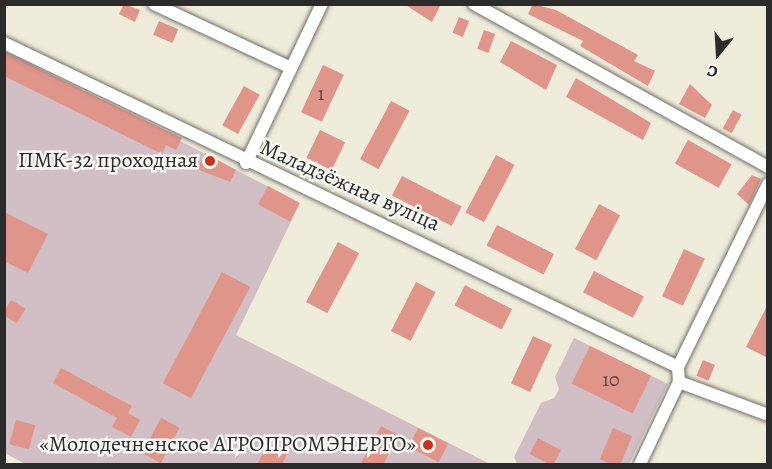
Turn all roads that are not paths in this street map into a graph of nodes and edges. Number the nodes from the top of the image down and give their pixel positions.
1 (154, 4) edge
2 (322, 4) edge
3 (474, 4) edge
4 (4, 43) edge
5 (291, 68) junction
6 (246, 163) junction
7 (768, 167) edge
8 (768, 184) edge
9 (678, 367) junction
10 (680, 382) junction
11 (768, 415) edge
12 (640, 465) edge

1 - 5 street
2 - 5 street
3 - 7 street
4 - 6 street, Маладзёжная вуліца
5 - 6 street
6 - 9 street, Маладзёжная вуліца
8 - 9 street
9 - 10 street
10 - 11 street
10 - 12 street

